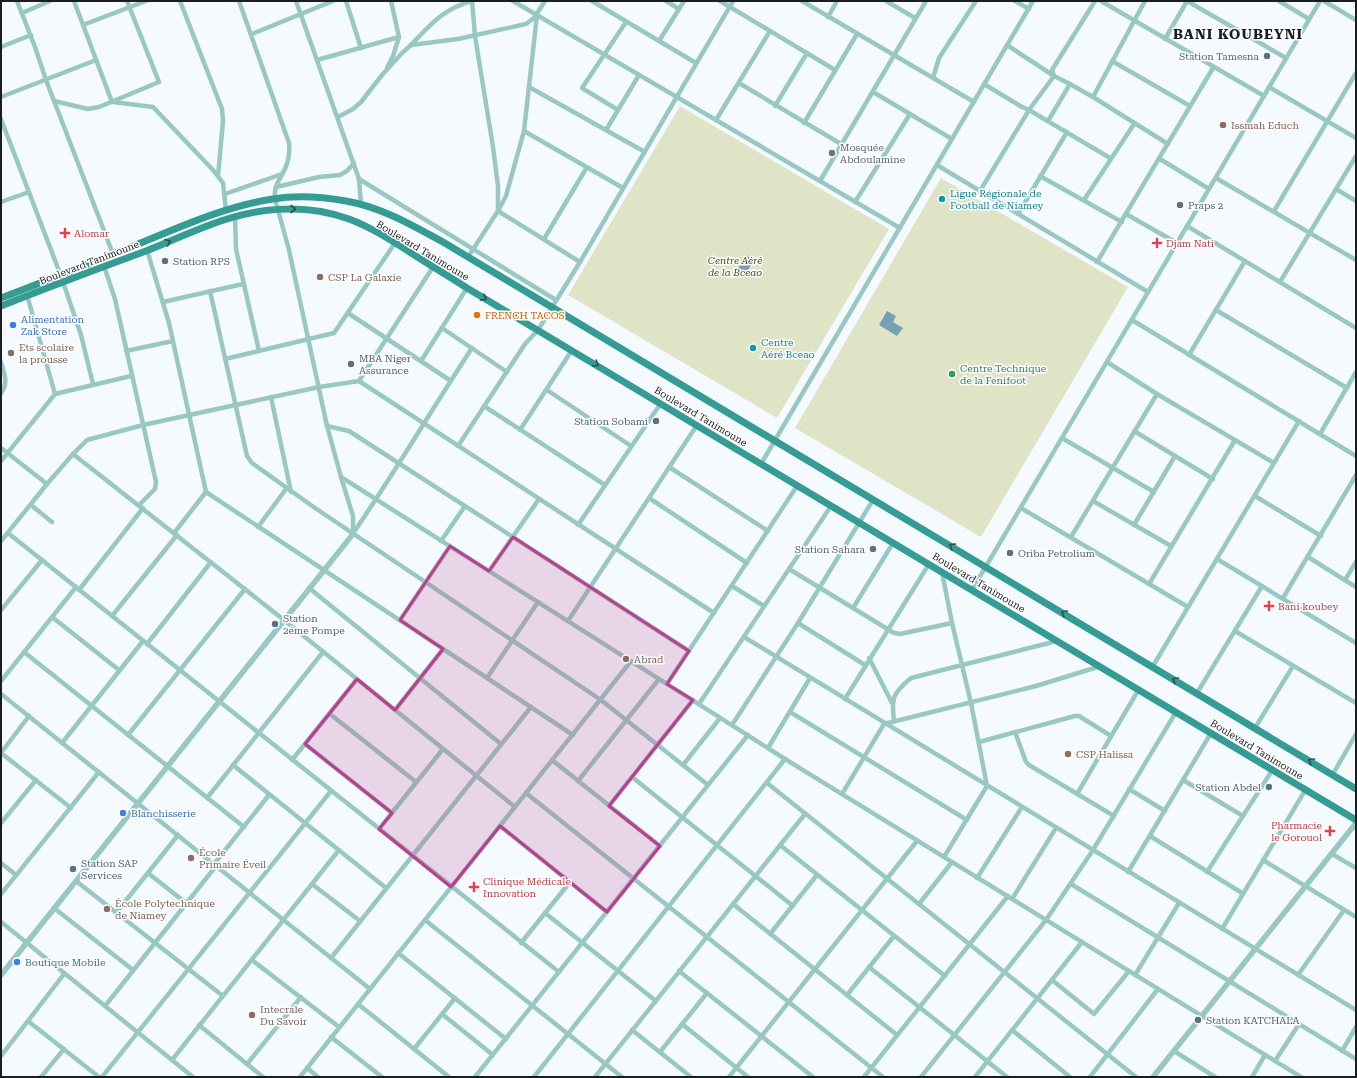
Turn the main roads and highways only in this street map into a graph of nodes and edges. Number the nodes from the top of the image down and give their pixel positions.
1 (62, 279) junction
2 (1, 298) edge
3 (1, 306) edge
4 (1356, 789) edge
5 (1356, 820) edge

1 - 2 main road, Boulevard Tanimoune
1 - 3 main road, Boulevard Tanimoune
4 -> 1 main road, Boulevard Tanimoune
1 -> 5 main road, Boulevard Tanimoune

